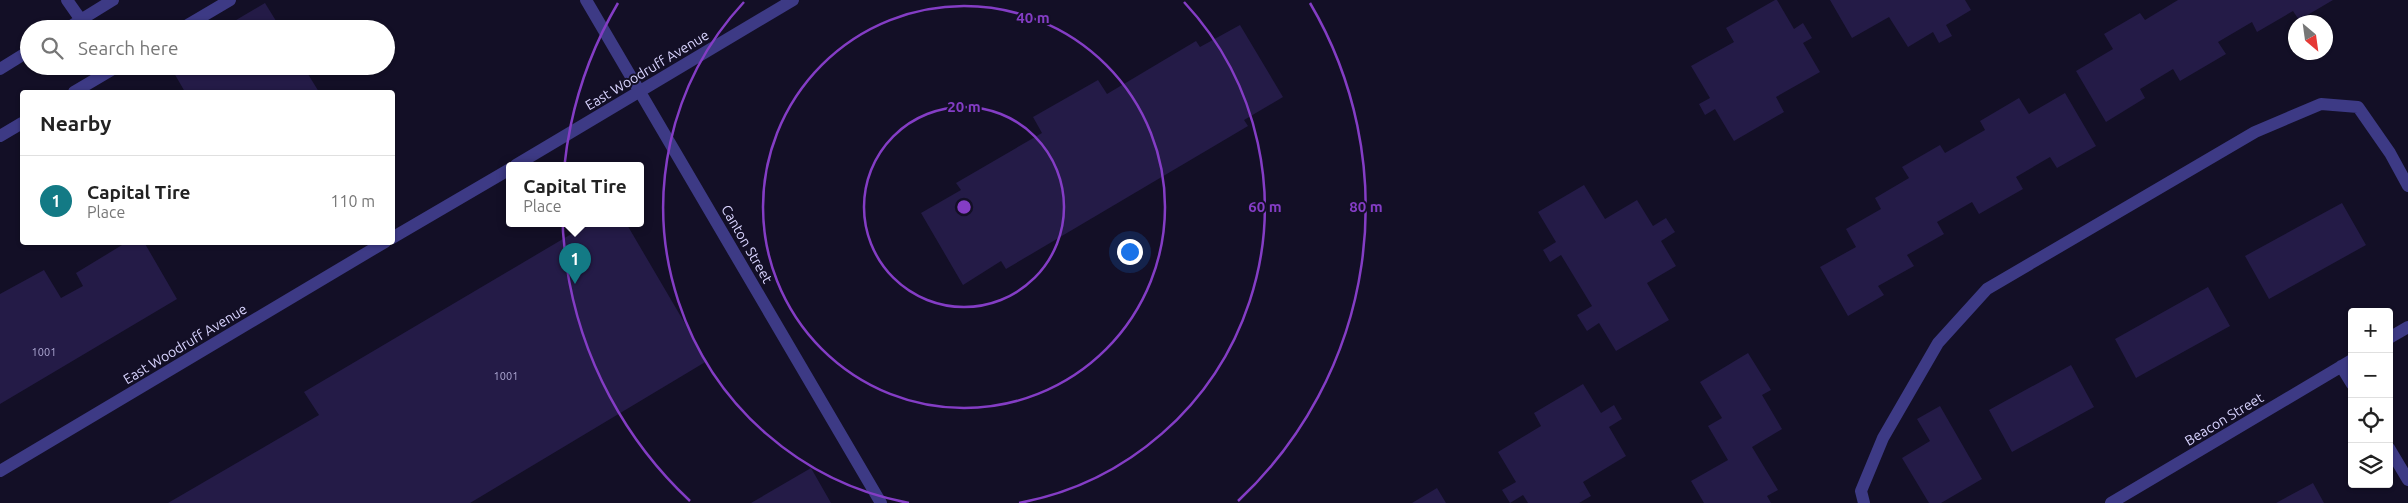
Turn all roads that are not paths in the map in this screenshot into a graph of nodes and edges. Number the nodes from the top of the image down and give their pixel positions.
1 (68, 0) edge
2 (112, 0) edge
3 (230, 0) edge
4 (586, 0) edge
5 (793, 0) edge
6 (80, 20) joint
7 (196, 20) edge
8 (20, 57) edge
9 (0, 69) edge
10 (103, 75) edge
11 (77, 90) edge
12 (641, 91) junction
13 (20, 124) edge
14 (0, 136) edge
15 (521, 162) edge
16 (506, 171) edge
17 (2408, 186) edge
18 (395, 236) edge
19 (381, 245) edge
20 (2408, 327) edge
21 (2393, 336) edge
22 (2346, 363) edge
23 (2393, 455) edge
24 (0, 471) edge
25 (2408, 480) edge
26 (881, 503) edge
27 (1864, 503) edge
28 (2111, 503) edge

1 - 6 street
2 - 6 street
3 - 7 street
4 - 12 street, Canton Street
5 - 12 street, East Woodruff Avenue
8 - 9 street
10 - 11 street
12 - 15 street, East Woodruff Avenue
12 - 26 street, Canton Street
13 - 14 street
16 - 18 street
17 - 27 street
19 - 24 street, East Woodruff Avenue
20 - 21 street
22 - 28 street, Beacon Street
23 - 25 street

